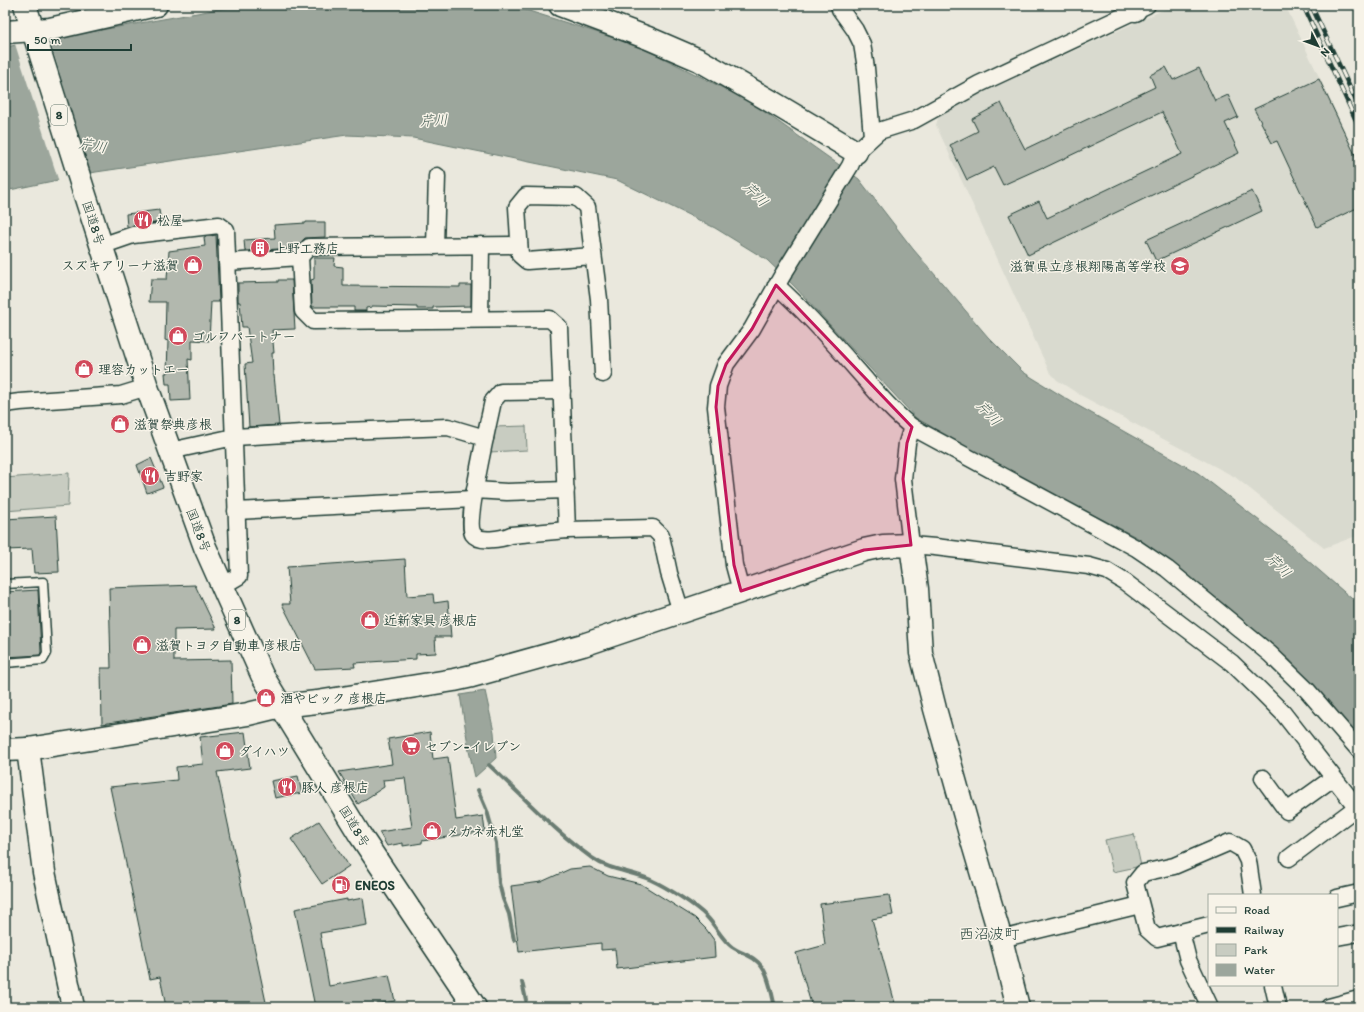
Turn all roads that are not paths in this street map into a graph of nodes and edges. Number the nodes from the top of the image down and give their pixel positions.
1 (25, 5) edge
2 (156, 5) edge
3 (560, 5) edge
4 (839, 5) edge
5 (1139, 7) edge
6 (5, 32) edge
7 (34, 34) junction
8 (872, 136) junction
9 (853, 159) junction
10 (437, 176) dead end
11 (481, 245) junction
12 (520, 245) junction
13 (101, 246) junction
14 (435, 246) junction
15 (593, 256) junction
16 (300, 257) junction
17 (227, 262) junction
18 (779, 281) junction
19 (480, 319) junction
20 (603, 374) dead end
21 (147, 387) junction
22 (562, 391) junction
23 (5, 404) edge
24 (912, 427) junction
25 (234, 437) junction
26 (485, 438) junction
27 (170, 451) junction
28 (566, 490) junction
29 (474, 494) junction
30 (236, 511) junction
31 (567, 530) junction
32 (911, 545) junction
33 (5, 584) edge
34 (222, 586) junction
35 (741, 591) junction
36 (681, 612) junction
37 (5, 663) edge
38 (281, 706) junction
39 (28, 749) junction
40 (5, 750) edge
41 (1359, 750) edge
42 (1263, 778) dead end
43 (1333, 778) junction
44 (1358, 808) edge
45 (1289, 858) dead end
46 (1359, 893) edge
47 (1253, 894) edge
48 (1338, 898) edge
49 (1140, 905) junction
50 (1208, 925) edge
51 (1181, 932) junction
52 (1359, 933) edge
53 (1338, 937) edge
54 (1001, 939) junction
55 (1273, 986) edge
56 (1359, 999) edge
57 (73, 1007) edge
58 (475, 1007) edge
59 (1018, 1007) edge
60 (1210, 1007) edge
61 (1278, 1007) edge
62 (1329, 1007) edge

1 - 7 main road, 国道8号 / 8
2 - 7 main road
3 - 9 main road
4 - 8 street
5 - 8 street
6 - 7 main road
7 - 13 main road, 国道8号 / 8
8 - 9 street
9 - 18 street
10 - 14 street
11 - 12 street
11 - 14 street
11 - 19 street
12 - 15 street
12 - 15 street
13 - 17 street
13 - 21 main road, 国道8号 / 8
14 - 16 street
15 - 20 street
16 - 17 street
16 - 19 street
17 - 25 street
18 - 24 street
18 - 35 street
19 - 22 street
21 - 23 street
21 - 27 main road, 国道8号 / 8
22 - 26 street
22 - 28 street
24 - 32 street
24 - 41 street
25 - 26 street
25 - 27 street
25 - 30 street
26 - 29 street
27 - 34 main road, 国道8号 / 8
28 - 29 street
28 - 31 street
29 - 30 street
29 - 31 street
30 - 34 street
31 - 36 street
32 - 35 main road
32 - 43 street
32 - 54 main road
33 - 37 lane
34 - 38 main road, 国道8号 / 8
35 - 36 main road
36 - 38 main road
38 - 39 main road
38 - 58 main road, 国道8号 / 8
39 - 40 main road
39 - 57 main road
42 - 43 street
43 - 44 street
44 - 45 street
46 - 48 street
47 - 49 street
49 - 51 street
49 - 54 street
50 - 51 street
51 - 60 street
52 - 53 street
54 - 59 main road
55 - 61 street
56 - 62 street

